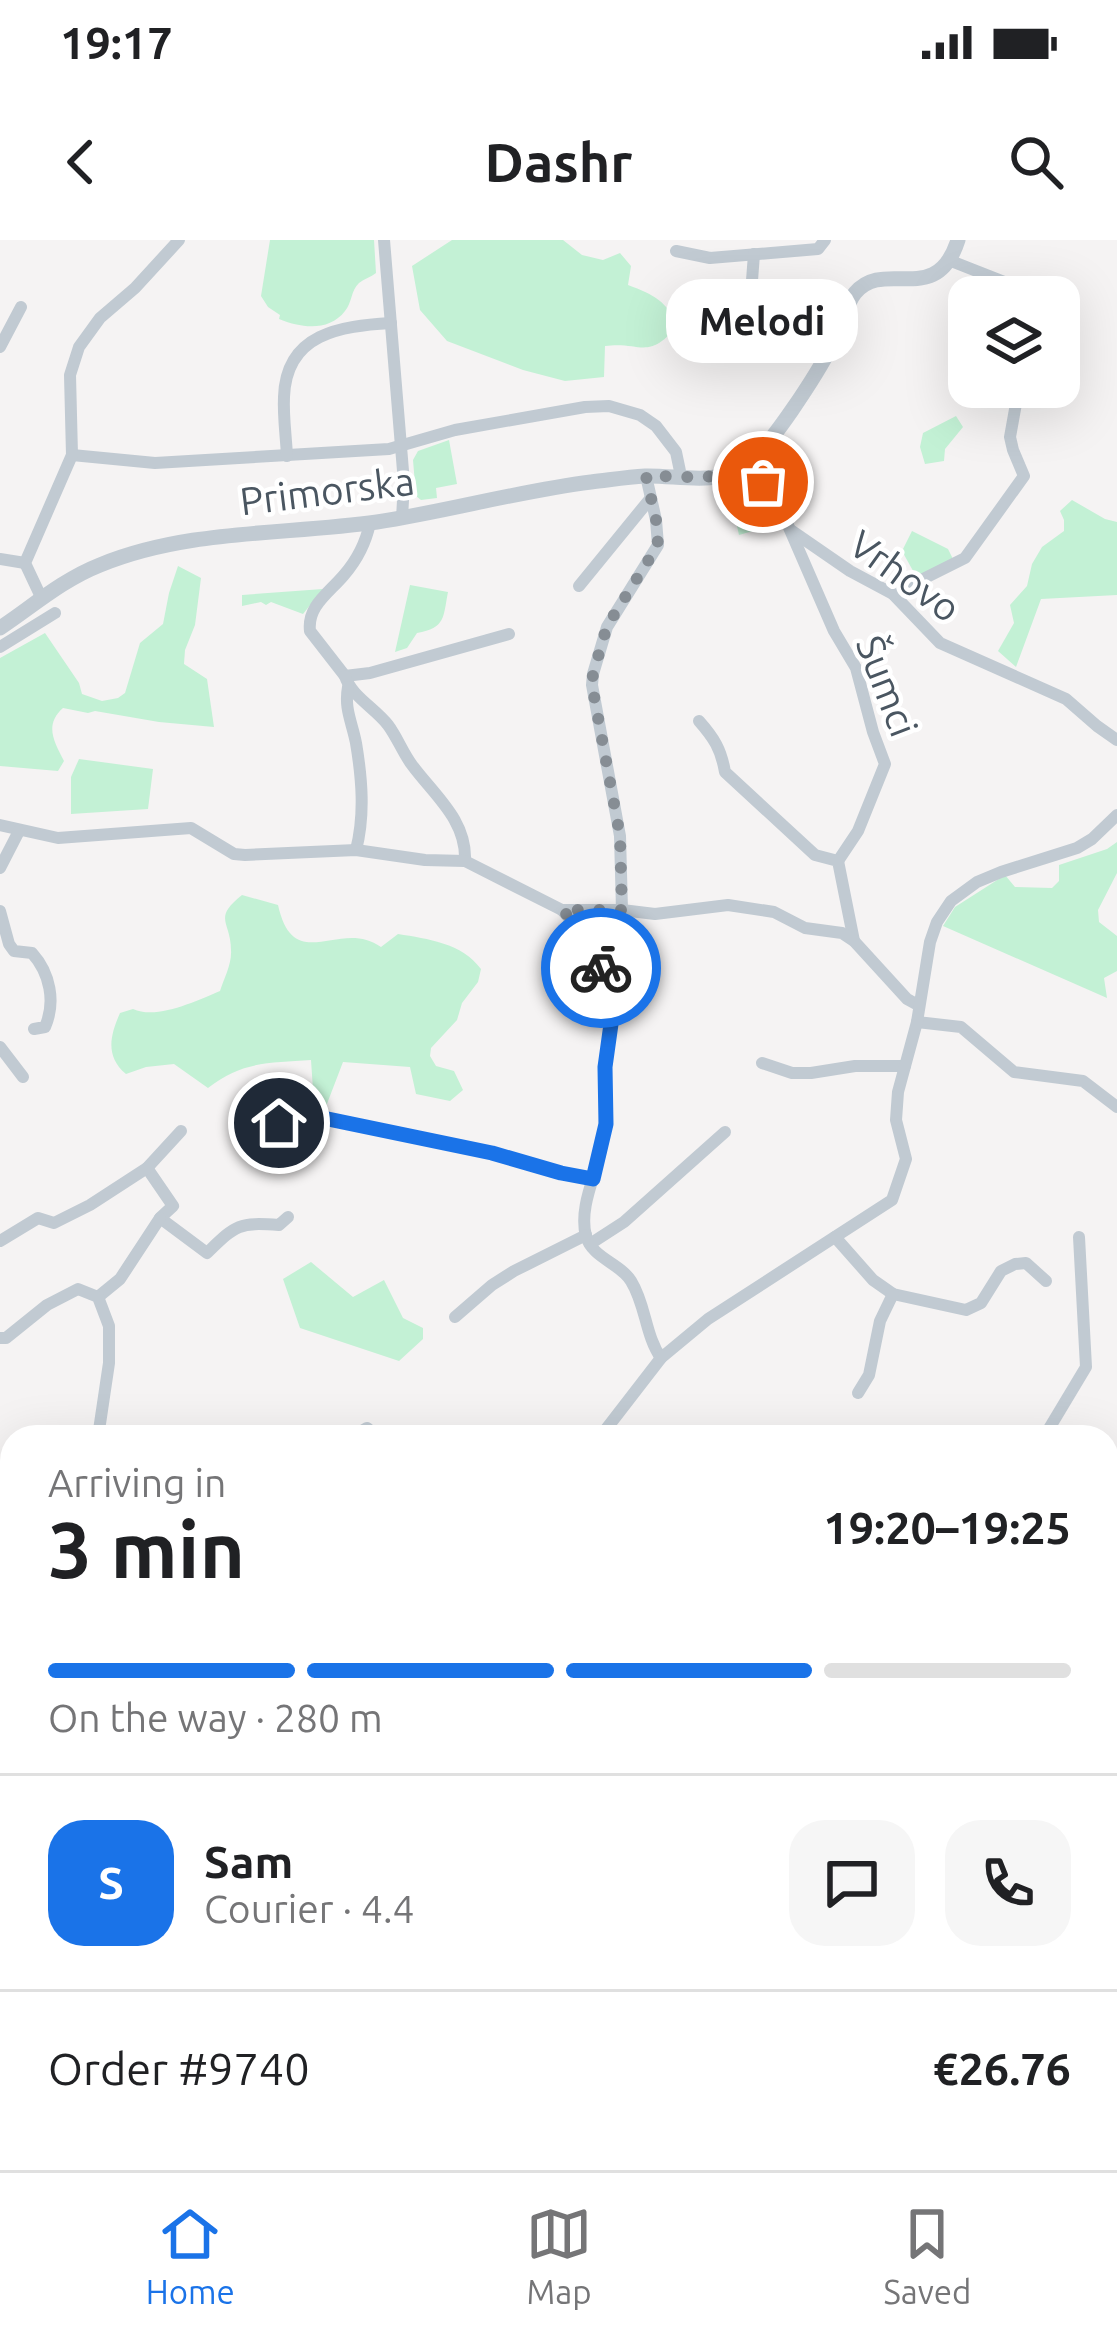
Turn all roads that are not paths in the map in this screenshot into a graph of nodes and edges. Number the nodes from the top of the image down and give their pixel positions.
1 (179, 240) edge
2 (384, 240) edge
3 (825, 240) edge
4 (958, 240) edge
5 (676, 251) dead end
6 (754, 254) junction
7 (951, 261) junction
8 (989, 276) edge
9 (21, 308) dead end
10 (750, 308) dead end
11 (391, 323) junction
12 (0, 347) edge
13 (1015, 408) edge
14 (401, 446) junction
15 (72, 455) junction
16 (287, 456) junction
17 (743, 467) junction
18 (646, 476) junction
19 (681, 476) junction
20 (650, 500) junction
21 (403, 518) junction
22 (370, 523) junction
23 (791, 530) junction
24 (0, 559) edge
25 (25, 563) junction
26 (579, 586) dead end
27 (893, 594) junction
28 (41, 597) junction
29 (56, 613) dead end
30 (0, 628) edge
31 (509, 634) dead end
32 (0, 647) edge
33 (346, 681) junction
34 (699, 721) dead end
35 (1117, 740) edge
36 (1117, 815) edge
37 (0, 825) edge
38 (20, 831) junction
39 (356, 850) junction
40 (465, 861) junction
41 (838, 861) junction
42 (0, 868) edge
43 (562, 910) junction
44 (622, 910) junction
45 (0, 911) edge
46 (848, 938) junction
47 (918, 1005) junction
48 (917, 1022) junction
49 (34, 1029) dead end
50 (0, 1047) edge
51 (763, 1063) dead end
52 (905, 1066) junction
53 (23, 1077) dead end
54 (1117, 1107) edge
55 (181, 1130) dead end
56 (725, 1132) dead end
57 (244, 1140) dead end
58 (147, 1168) junction
59 (593, 1179) junction
60 (288, 1217) dead end
61 (160, 1218) junction
62 (835, 1237) junction
63 (1079, 1237) dead end
64 (0, 1240) edge
65 (588, 1240) junction
66 (1046, 1281) dead end
67 (893, 1294) junction
68 (98, 1297) junction
69 (455, 1317) dead end
70 (0, 1338) edge
71 (661, 1358) junction
72 (858, 1393) dead end
73 (100, 1425) edge
74 (609, 1425) edge
75 (1051, 1425) edge

1 - 15 street
2 - 11 street
3 - 6 street
4 - 7 street
5 - 6 street
6 - 10 street
7 - 8 street
7 - 17 street
9 - 12 street
11 - 14 street
11 - 16 street
13 - 27 street
14 - 16 street, Primorska
14 - 19 street, Primorska
14 - 21 street
15 - 16 street, Primorska
15 - 25 street
17 - 19 street, Primorska
17 - 23 street, Vrhovo
18 - 19 street, Primorska
18 - 20 street
18 - 21 street, Primorska
20 - 26 street
20 - 44 street
21 - 22 street, Primorska
22 - 28 street, Primorska
22 - 33 street
23 - 27 street, Vrhovo
23 - 41 street, Šumci
24 - 25 street
25 - 28 street
27 - 35 street, Vrhovo
28 - 30 street, Primorska
29 - 32 street
31 - 33 street
33 - 39 street
33 - 40 street
34 - 41 street
36 - 47 street
37 - 38 street
38 - 39 street
38 - 42 street
39 - 40 street
40 - 43 street
41 - 46 street
43 - 44 street
43 - 59 street
44 - 46 street
45 - 49 street
46 - 47 street
47 - 48 street
48 - 52 street
48 - 54 street
50 - 53 street
51 - 52 street
52 - 62 street
55 - 58 street
56 - 65 street
57 - 59 street
58 - 61 street
58 - 64 street
59 - 65 street
60 - 61 street
61 - 68 street
62 - 67 street
62 - 71 street
63 - 75 street
65 - 69 street
65 - 71 street
66 - 67 street
67 - 72 street
68 - 70 street
68 - 73 street
71 - 74 street

